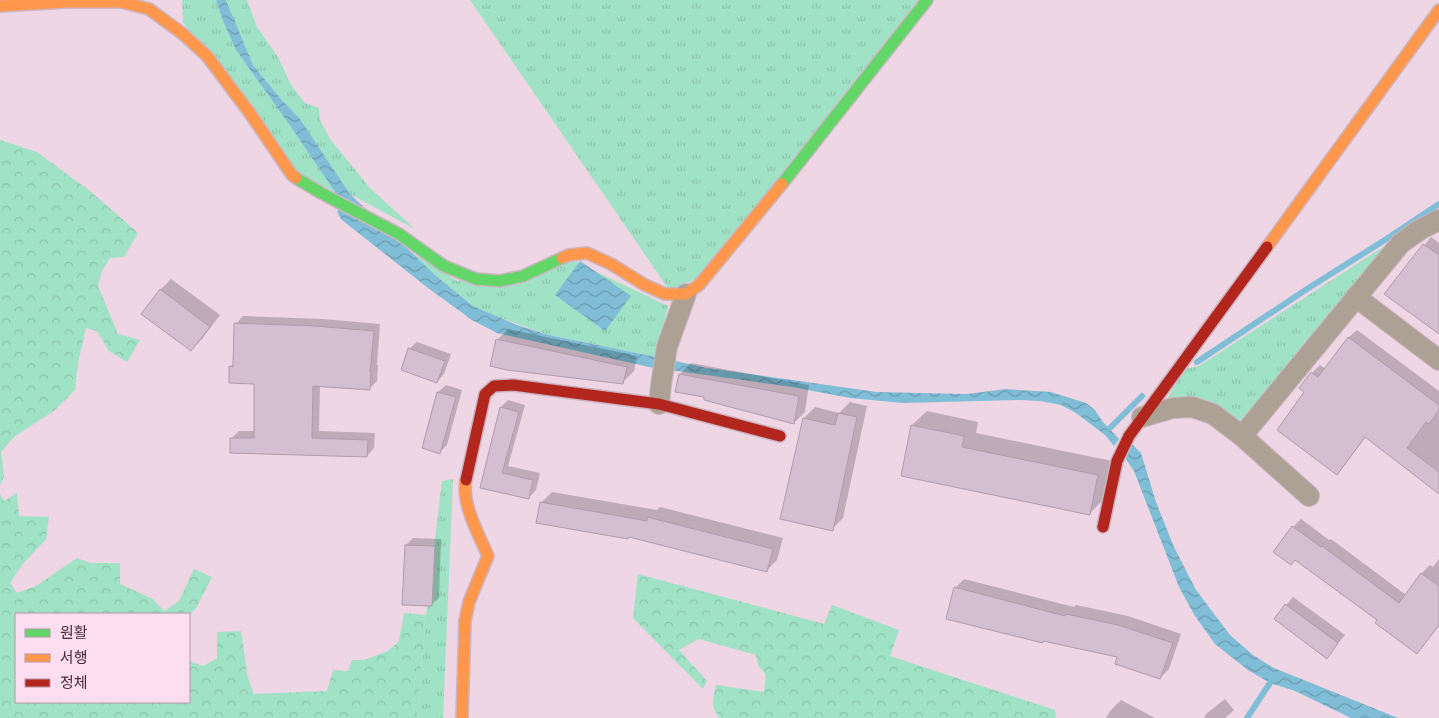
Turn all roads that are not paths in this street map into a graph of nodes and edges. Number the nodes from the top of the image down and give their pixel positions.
1 (927, 0) edge
2 (0, 6) edge
3 (1439, 10) edge
4 (1439, 220) edge
5 (686, 294) junction
6 (1356, 297) junction
7 (1439, 360) edge
8 (659, 404) junction
9 (1142, 417) junction
10 (780, 436) dead end
11 (1242, 436) junction
12 (1309, 496) dead end
13 (1103, 527) dead end
14 (462, 718) edge

1 - 5 street
2 - 5 street
3 - 9 street
4 - 6 street
5 - 8 street
6 - 7 street
6 - 11 street
8 - 10 street
8 - 14 street
9 - 11 street
9 - 13 street
11 - 12 street

